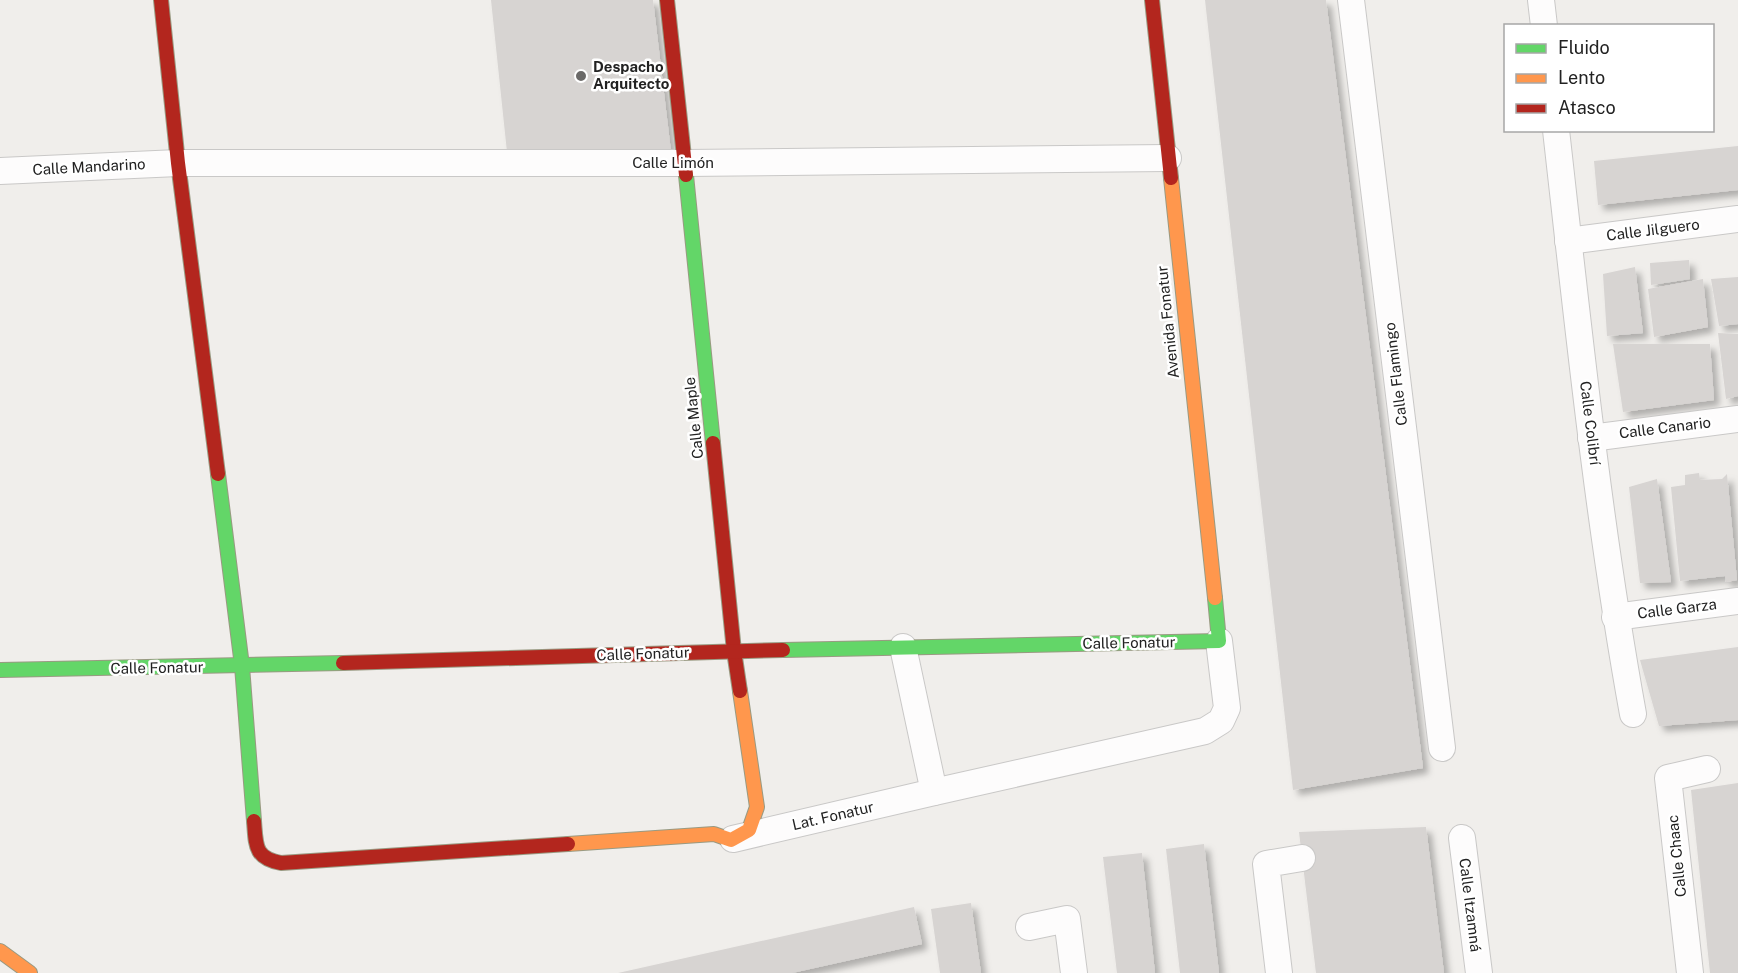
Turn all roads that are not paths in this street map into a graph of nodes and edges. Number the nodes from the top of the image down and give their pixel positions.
1 (161, 0) edge
2 (667, 0) edge
3 (1152, 0) edge
4 (1350, 0) edge
5 (1541, 0) edge
6 (1544, 24) edge
7 (1556, 132) edge
8 (1168, 158) junction
9 (178, 163) junction
10 (685, 163) junction
11 (0, 171) edge
12 (1738, 219) edge
13 (1568, 241) junction
14 (1738, 419) edge
15 (1592, 438) junction
16 (1738, 601) edge
17 (1615, 617) junction
18 (1219, 641) junction
19 (903, 647) junction
20 (734, 651) junction
21 (242, 666) junction
22 (0, 670) edge
23 (1633, 714) dead end
24 (1442, 748) dead end
25 (1707, 769) dead end
26 (934, 792) junction
27 (740, 835) junction
28 (1462, 838) dead end
29 (1302, 858) dead end
30 (1029, 927) dead end
31 (0, 951) edge
32 (30, 973) edge
33 (1074, 973) edge
34 (1279, 973) edge
35 (1479, 973) edge
36 (1690, 973) edge

1 - 9 street
2 - 10 street, Calle Maple
3 - 8 street, Avenida Fonatur
4 - 24 street, Calle Flamingo
5 - 6 street
7 - 13 street, Calle Colibrí
8 - 10 street, Calle Limón
8 - 18 street, Avenida Fonatur
9 - 10 street, Calle Limón
9 - 11 street, Calle Mandarino
9 - 21 street
10 - 20 street, Calle Maple
12 - 13 street, Calle Jilguero
13 - 15 street, Calle Colibrí
14 - 15 street, Calle Canario
15 - 17 street, Calle Colibrí
16 - 17 street, Calle Garza
17 - 23 street, Calle Colibrí
18 - 19 street, Calle Fonatur
18 - 26 street, Lat. Fonatur
19 - 20 street, Calle Fonatur
19 - 26 street
20 - 21 street, Calle Fonatur
20 - 27 street, Calle Maple
21 - 22 street, Calle Fonatur
21 - 27 street
25 - 36 street, Calle Chaac
26 - 27 street, Lat. Fonatur
28 - 35 street, Calle Itzamná
29 - 34 street
30 - 33 street
31 - 32 street

